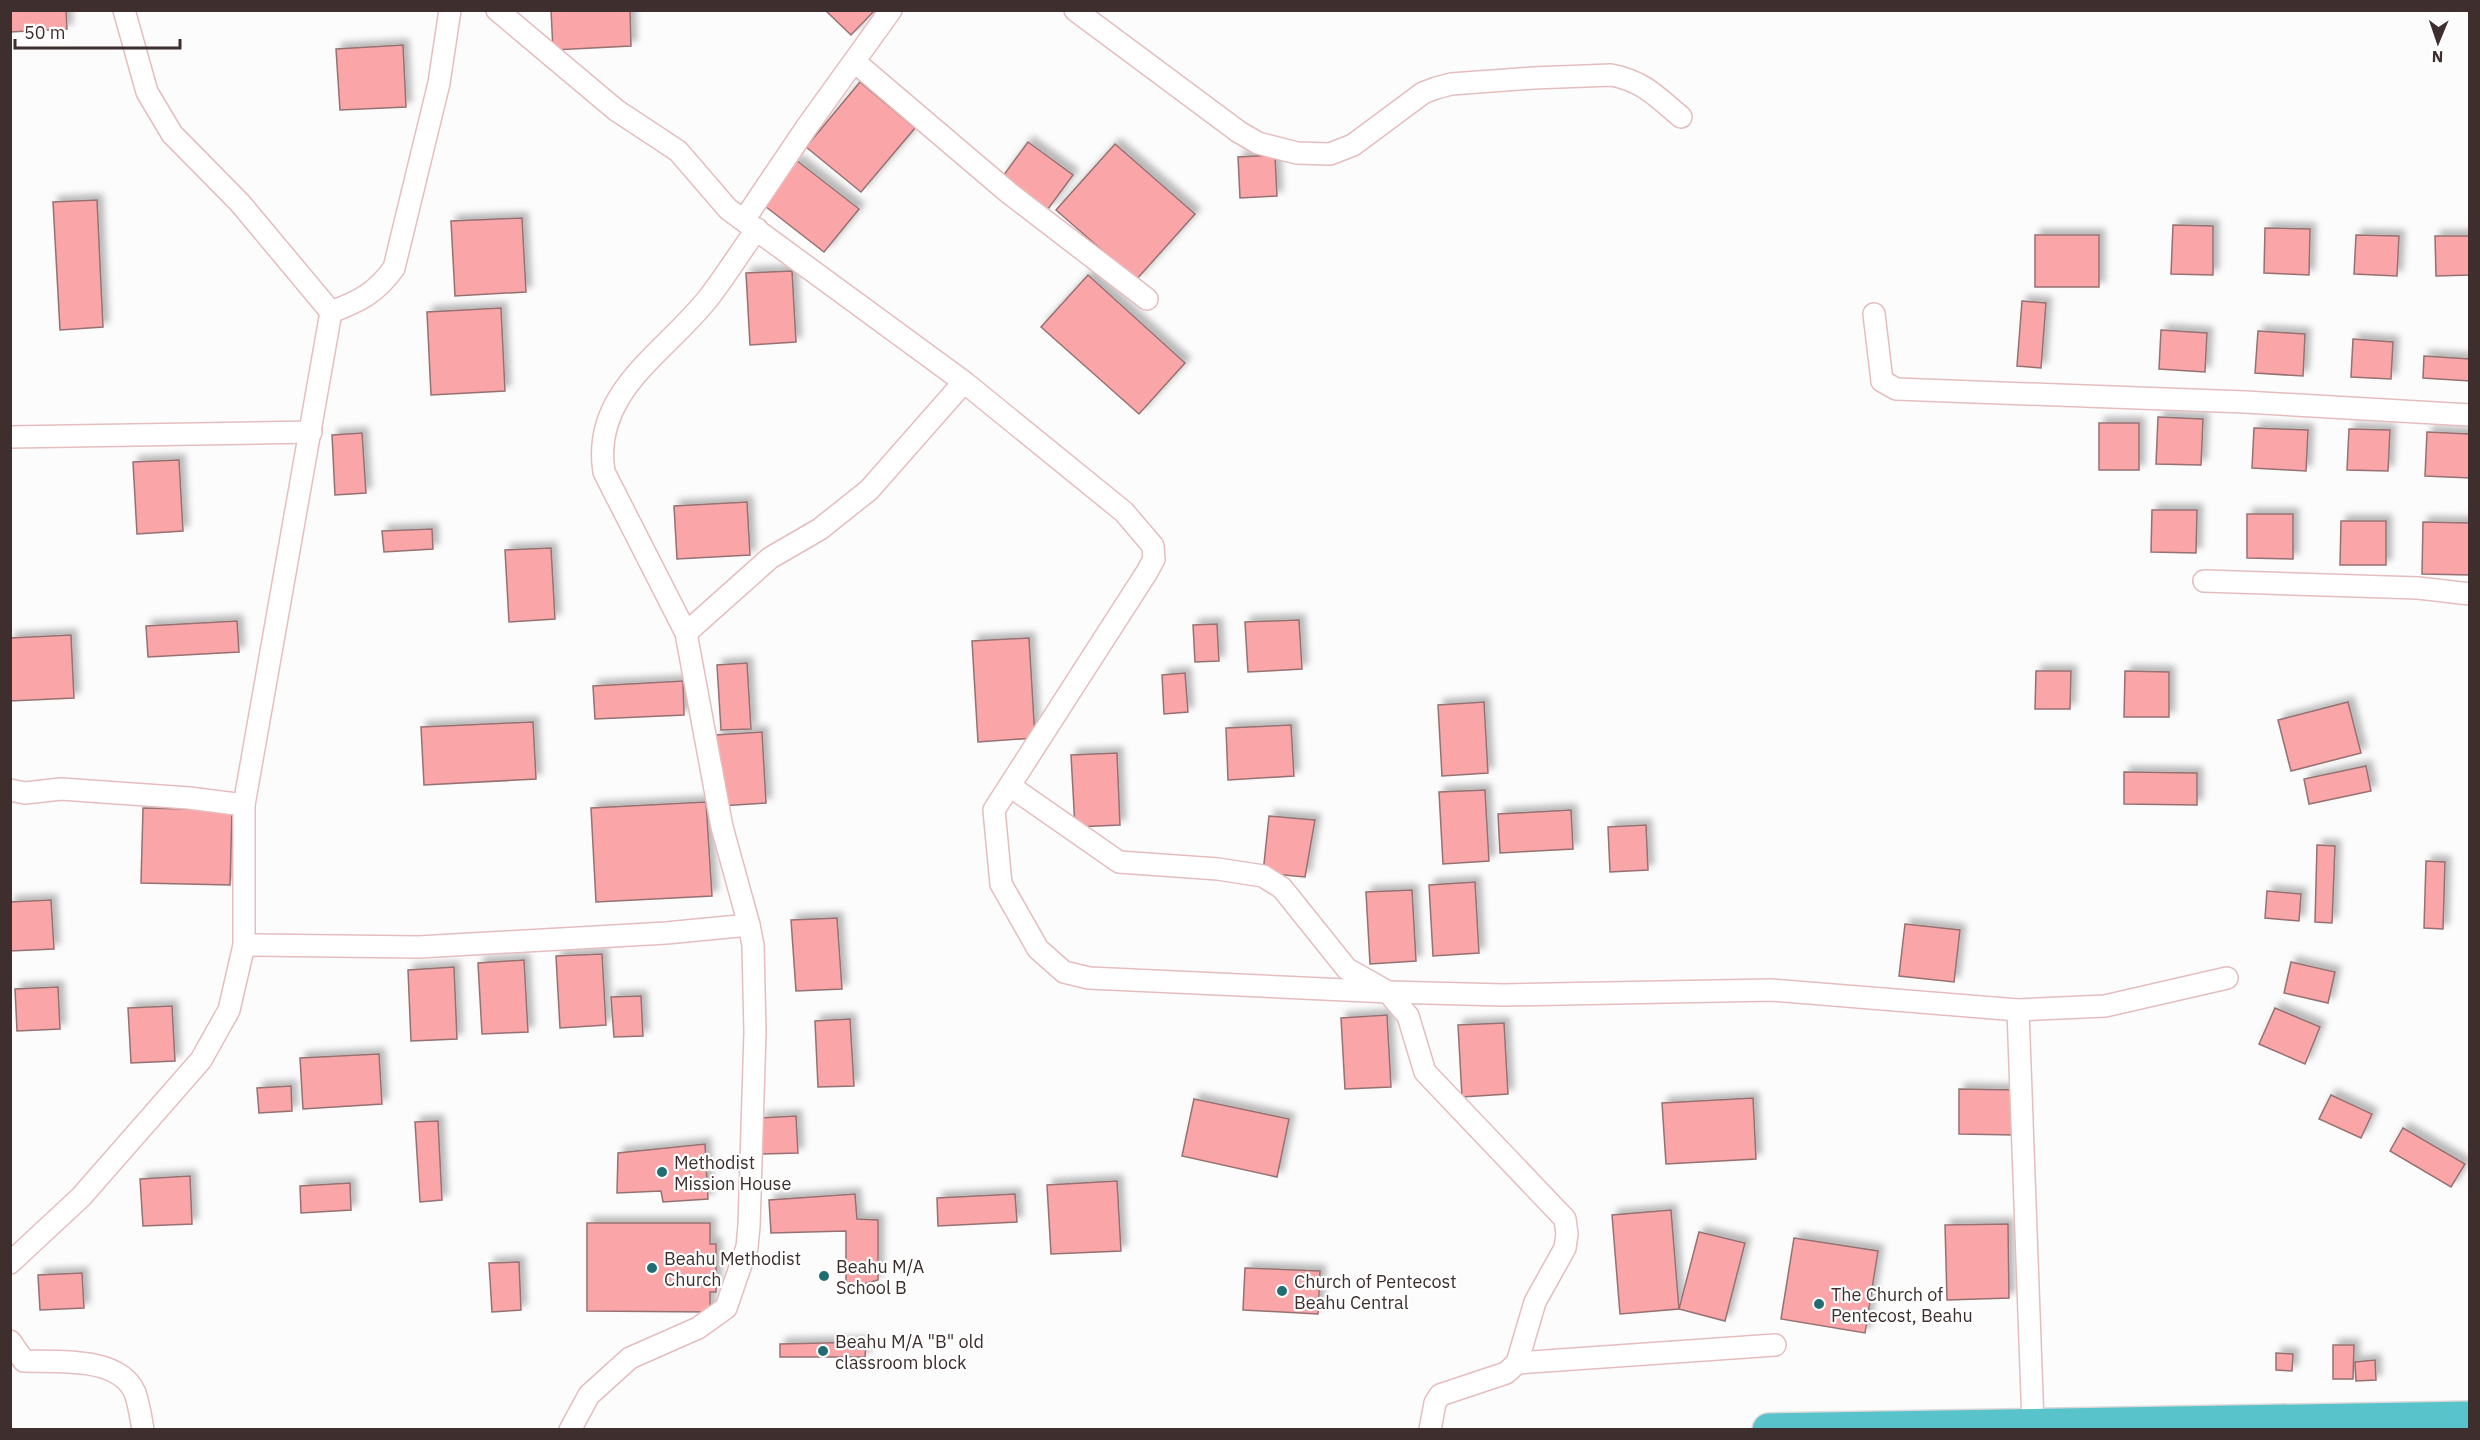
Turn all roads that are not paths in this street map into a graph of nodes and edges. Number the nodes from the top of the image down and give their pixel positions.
1 (124, 10) edge
2 (450, 10) edge
3 (497, 10) edge
4 (891, 10) edge
5 (1075, 10) edge
6 (855, 62) junction
7 (1681, 117) dead end
8 (750, 224) junction
9 (1147, 299) dead end
10 (331, 312) junction
11 (1874, 314) dead end
12 (964, 382) junction
13 (2469, 415) edge
14 (311, 432) junction
15 (10, 437) edge
16 (2204, 581) dead end
17 (2469, 594) edge
18 (686, 633) junction
19 (1010, 786) junction
20 (10, 790) edge
21 (244, 805) junction
22 (750, 925) junction
23 (244, 945) junction
24 (2226, 978) dead end
25 (1388, 992) junction
26 (2018, 1010) junction
27 (10, 1263) edge
28 (10, 1341) edge
29 (1775, 1345) dead end
30 (17, 1361) edge
31 (1517, 1363) junction
32 (2469, 1418) edge
33 (2033, 1424) junction
34 (143, 1430) edge
35 (570, 1430) edge
36 (1430, 1430) edge
37 (1769, 1430) edge

1 - 10 street
2 - 10 street
3 - 8 street
4 - 6 street
5 - 7 street
6 - 8 street
6 - 9 street
8 - 12 street
8 - 18 street
10 - 14 street
11 - 13 street
12 - 18 street
12 - 19 street
14 - 15 street
14 - 21 street
16 - 17 street
18 - 22 street
19 - 25 street
19 - 25 street
20 - 21 street
21 - 23 street
22 - 23 street
22 - 35 street
23 - 27 street
24 - 26 street
25 - 26 street
25 - 31 street
26 - 33 street
28 - 30 street
29 - 31 street
30 - 34 street
31 - 36 street
32 - 33 highway
33 - 37 highway

